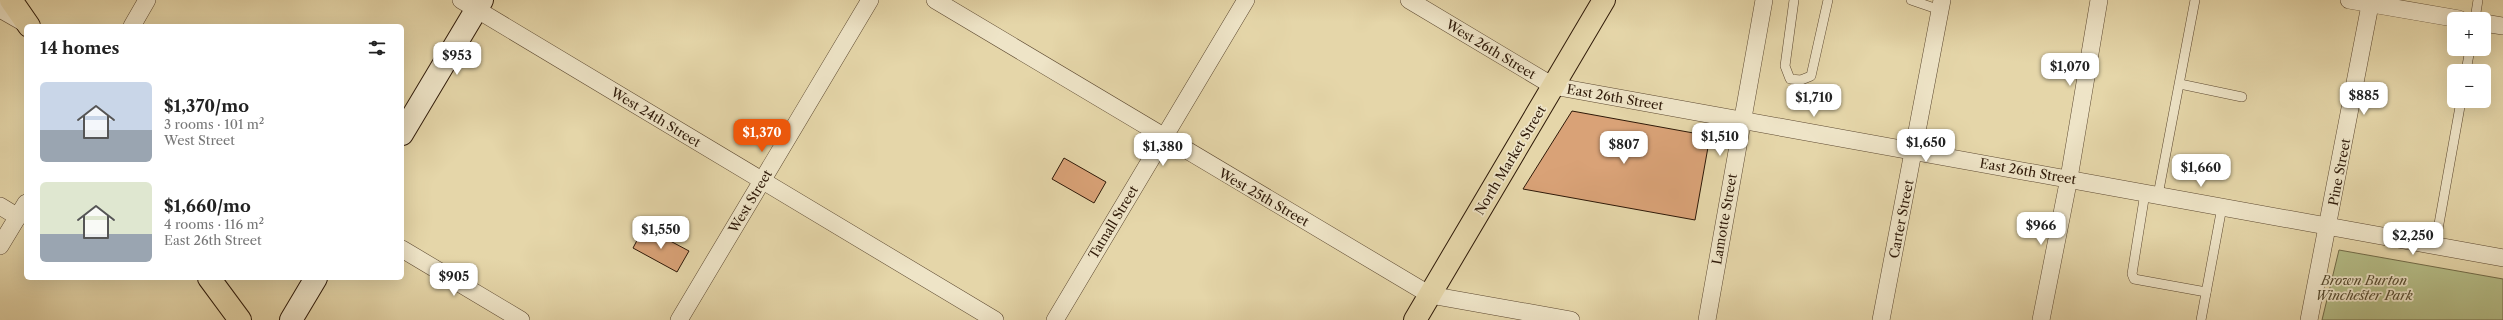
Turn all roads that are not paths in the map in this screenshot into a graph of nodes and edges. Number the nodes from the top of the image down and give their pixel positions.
1 (11, 0) edge
2 (147, 0) edge
3 (870, 0) edge
4 (935, 0) edge
5 (1246, 0) edge
6 (1409, 0) edge
7 (1604, 0) edge
8 (1764, 0) edge
9 (1794, 0) edge
10 (1828, 0) edge
11 (1911, 0) edge
12 (2099, 0) edge
13 (2195, 0) edge
14 (2350, 0) edge
15 (2478, 0) edge
16 (2371, 2) edge
17 (473, 3) edge
18 (1941, 5) edge
19 (0, 9) edge
20 (2476, 12) edge
21 (2447, 17) edge
22 (26, 24) edge
23 (28, 24) edge
24 (133, 24) edge
25 (2491, 24) edge
26 (2503, 26) edge
27 (2180, 84) junction
28 (1553, 86) junction
29 (2242, 97) dead end
30 (2459, 108) edge
31 (1742, 119) junction
32 (404, 130) edge
33 (1164, 138) junction
34 (1914, 151) junction
35 (2069, 178) junction
36 (762, 180) junction
37 (2151, 194) junction
38 (0, 206) edge
39 (2222, 207) junction
40 (22, 210) edge
41 (2328, 227) junction
42 (0, 246) edge
43 (2435, 246) junction
44 (404, 250) edge
45 (2503, 258) edge
46 (210, 280) edge
47 (315, 280) edge
48 (2206, 292) junction
49 (1430, 294) junction
50 (240, 320) edge
51 (291, 320) edge
52 (521, 320) edge
53 (679, 320) edge
54 (995, 320) edge
55 (1054, 320) edge
56 (1415, 320) edge
57 (1571, 320) edge
58 (1707, 320) edge
59 (1881, 320) edge
60 (2041, 320) edge
61 (2201, 320) edge
62 (2309, 320) edge

1 - 23 main road
2 - 24 street
3 - 36 street, West Street
4 - 33 street, West 25th Street
5 - 33 street, Tatnall Street
6 - 28 street, West 26th Street
7 - 28 main road, North Market Street
8 - 31 street, Lamotte Street
9 - 10 lane
11 - 18 lane
12 - 35 street
13 - 27 lane
14 - 16 street
15 - 20 lane
16 - 21 street
16 - 41 street, Pine Street
17 - 32 main road
17 - 36 street, West 24th Street
18 - 34 street, Carter Street
19 - 22 street
25 - 26 street
27 - 29 lane
27 - 37 lane
28 - 31 street, East 26th Street
28 - 49 main road, North Market Street
30 - 43 lane
31 - 34 street, East 26th Street
31 - 58 street, Lamotte Street
33 - 49 street, West 25th Street
33 - 55 street, Tatnall Street
34 - 35 street, East 26th Street
34 - 59 street, Carter Street
35 - 37 street, East 26th Street
35 - 60 street
36 - 53 street, West Street
36 - 54 street, West 24th Street
37 - 39 street, East 26th Street
37 - 48 lane
38 - 40 street
39 - 41 street, East 26th Street
39 - 48 lane
40 - 42 street
41 - 43 street, East 26th Street
41 - 62 street, Pine Street
43 - 45 street, East 26th Street
44 - 52 street
46 - 50 main road
47 - 51 main road
48 - 61 lane
49 - 56 main road, North Market Street
49 - 57 street, West 25th Street

